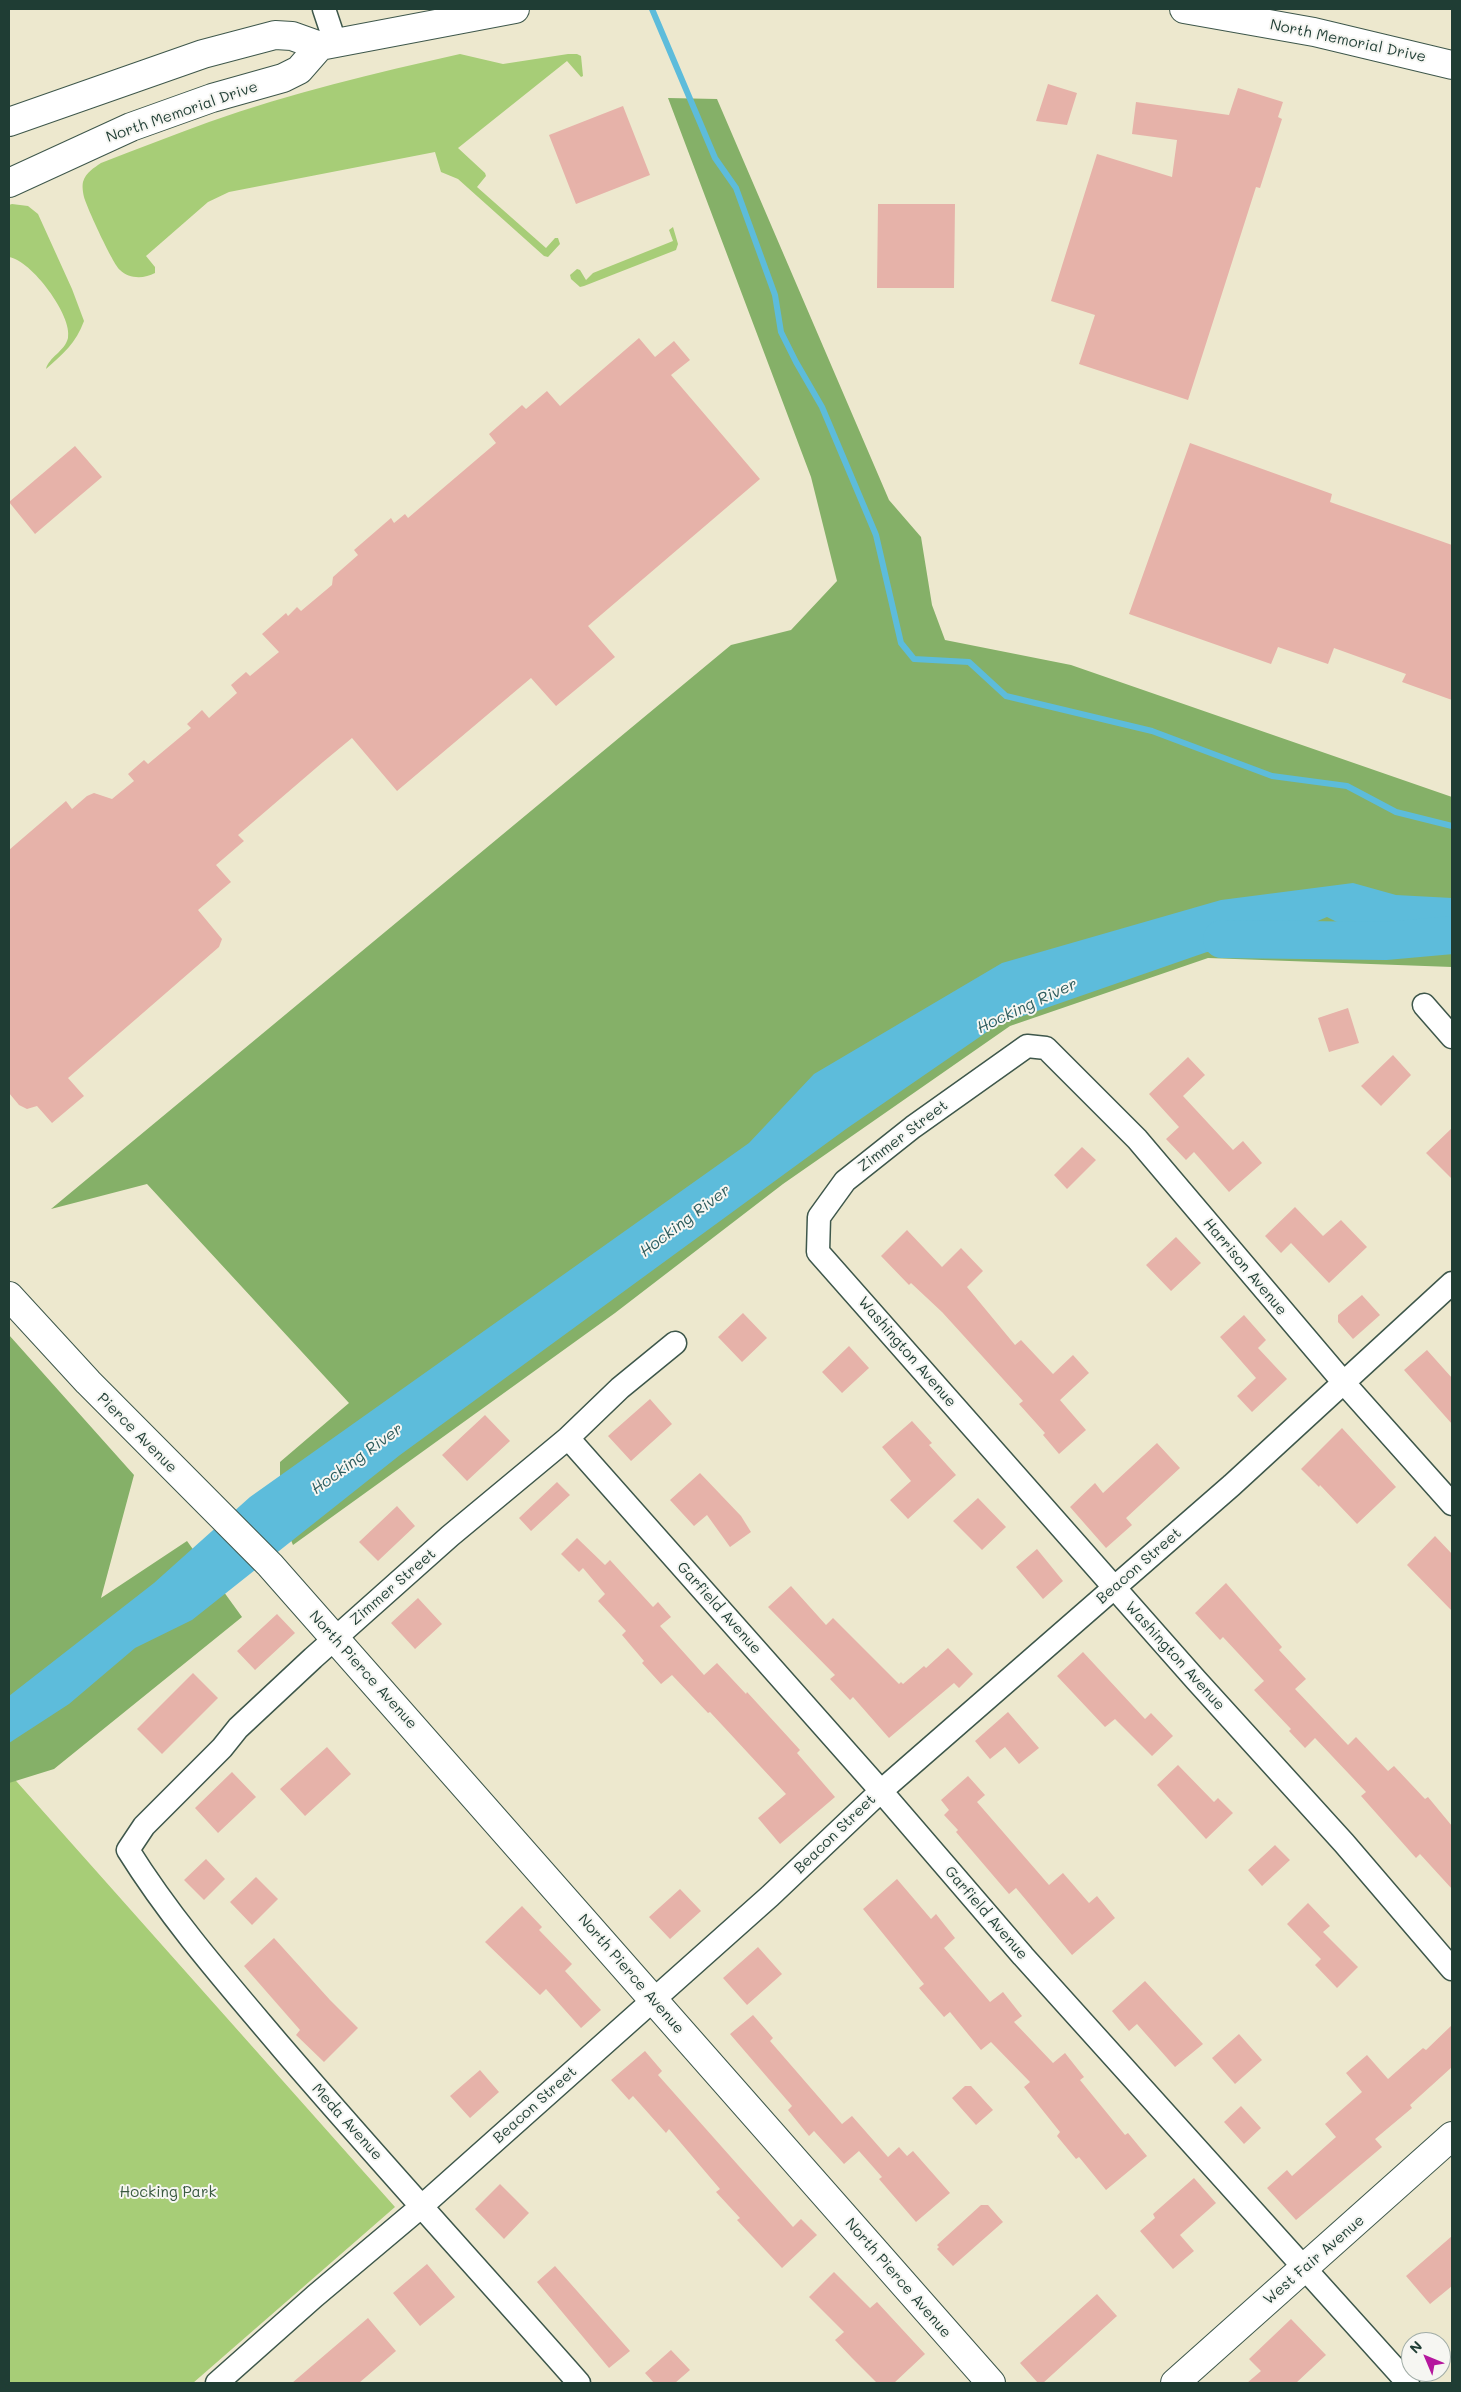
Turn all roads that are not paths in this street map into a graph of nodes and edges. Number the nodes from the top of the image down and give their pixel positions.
1 (324, 9) edge
2 (515, 9) edge
3 (1184, 9) edge
4 (328, 44) junction
5 (1452, 64) edge
6 (9, 122) edge
7 (9, 183) edge
8 (1424, 1005) dead end
9 (1452, 1038) edge
10 (1027, 1046) joint
11 (818, 1252) joint
12 (1452, 1283) edge
13 (9, 1296) edge
14 (675, 1343) dead end
15 (1344, 1383) junction
16 (568, 1438) junction
17 (1452, 1504) edge
18 (270, 1566) joint
19 (1114, 1588) junction
20 (335, 1639) junction
21 (881, 1791) junction
22 (128, 1850) joint
23 (1452, 1969) edge
24 (654, 2000) junction
25 (1452, 2136) edge
26 (422, 2206) junction
27 (1304, 2269) junction
28 (217, 2383) edge
29 (579, 2383) edge
30 (990, 2383) edge
31 (1175, 2383) edge
32 (1408, 2383) edge

1 - 4 street
2 - 4 street
3 - 5 street, North Memorial Drive
4 - 6 street
4 - 7 street, North Memorial Drive
8 - 9 street
10 - 11 street, Zimmer Street
10 - 15 street, Harrison Avenue
11 - 19 street, Washington Avenue
12 - 15 street, Beacon Street
13 - 18 street, Pierce Avenue
14 - 16 street, Zimmer Street
15 - 17 street, Harrison Avenue
15 - 19 street, Beacon Street
16 - 20 street, Zimmer Street
16 - 21 street, Garfield Avenue
18 - 20 street, North Pierce Avenue
19 - 21 street, Beacon Street
19 - 23 street, Washington Avenue
20 - 22 street, Zimmer Street
20 - 24 street, North Pierce Avenue
21 - 24 street, Beacon Street
21 - 27 street, Garfield Avenue
22 - 26 street, Meda Avenue
24 - 26 street, Beacon Street
24 - 30 street, North Pierce Avenue
25 - 27 street, West Fair Avenue
26 - 28 street, Beacon Street
26 - 29 street, Meda Avenue
27 - 31 street, West Fair Avenue
27 - 32 street, Garfield Avenue

